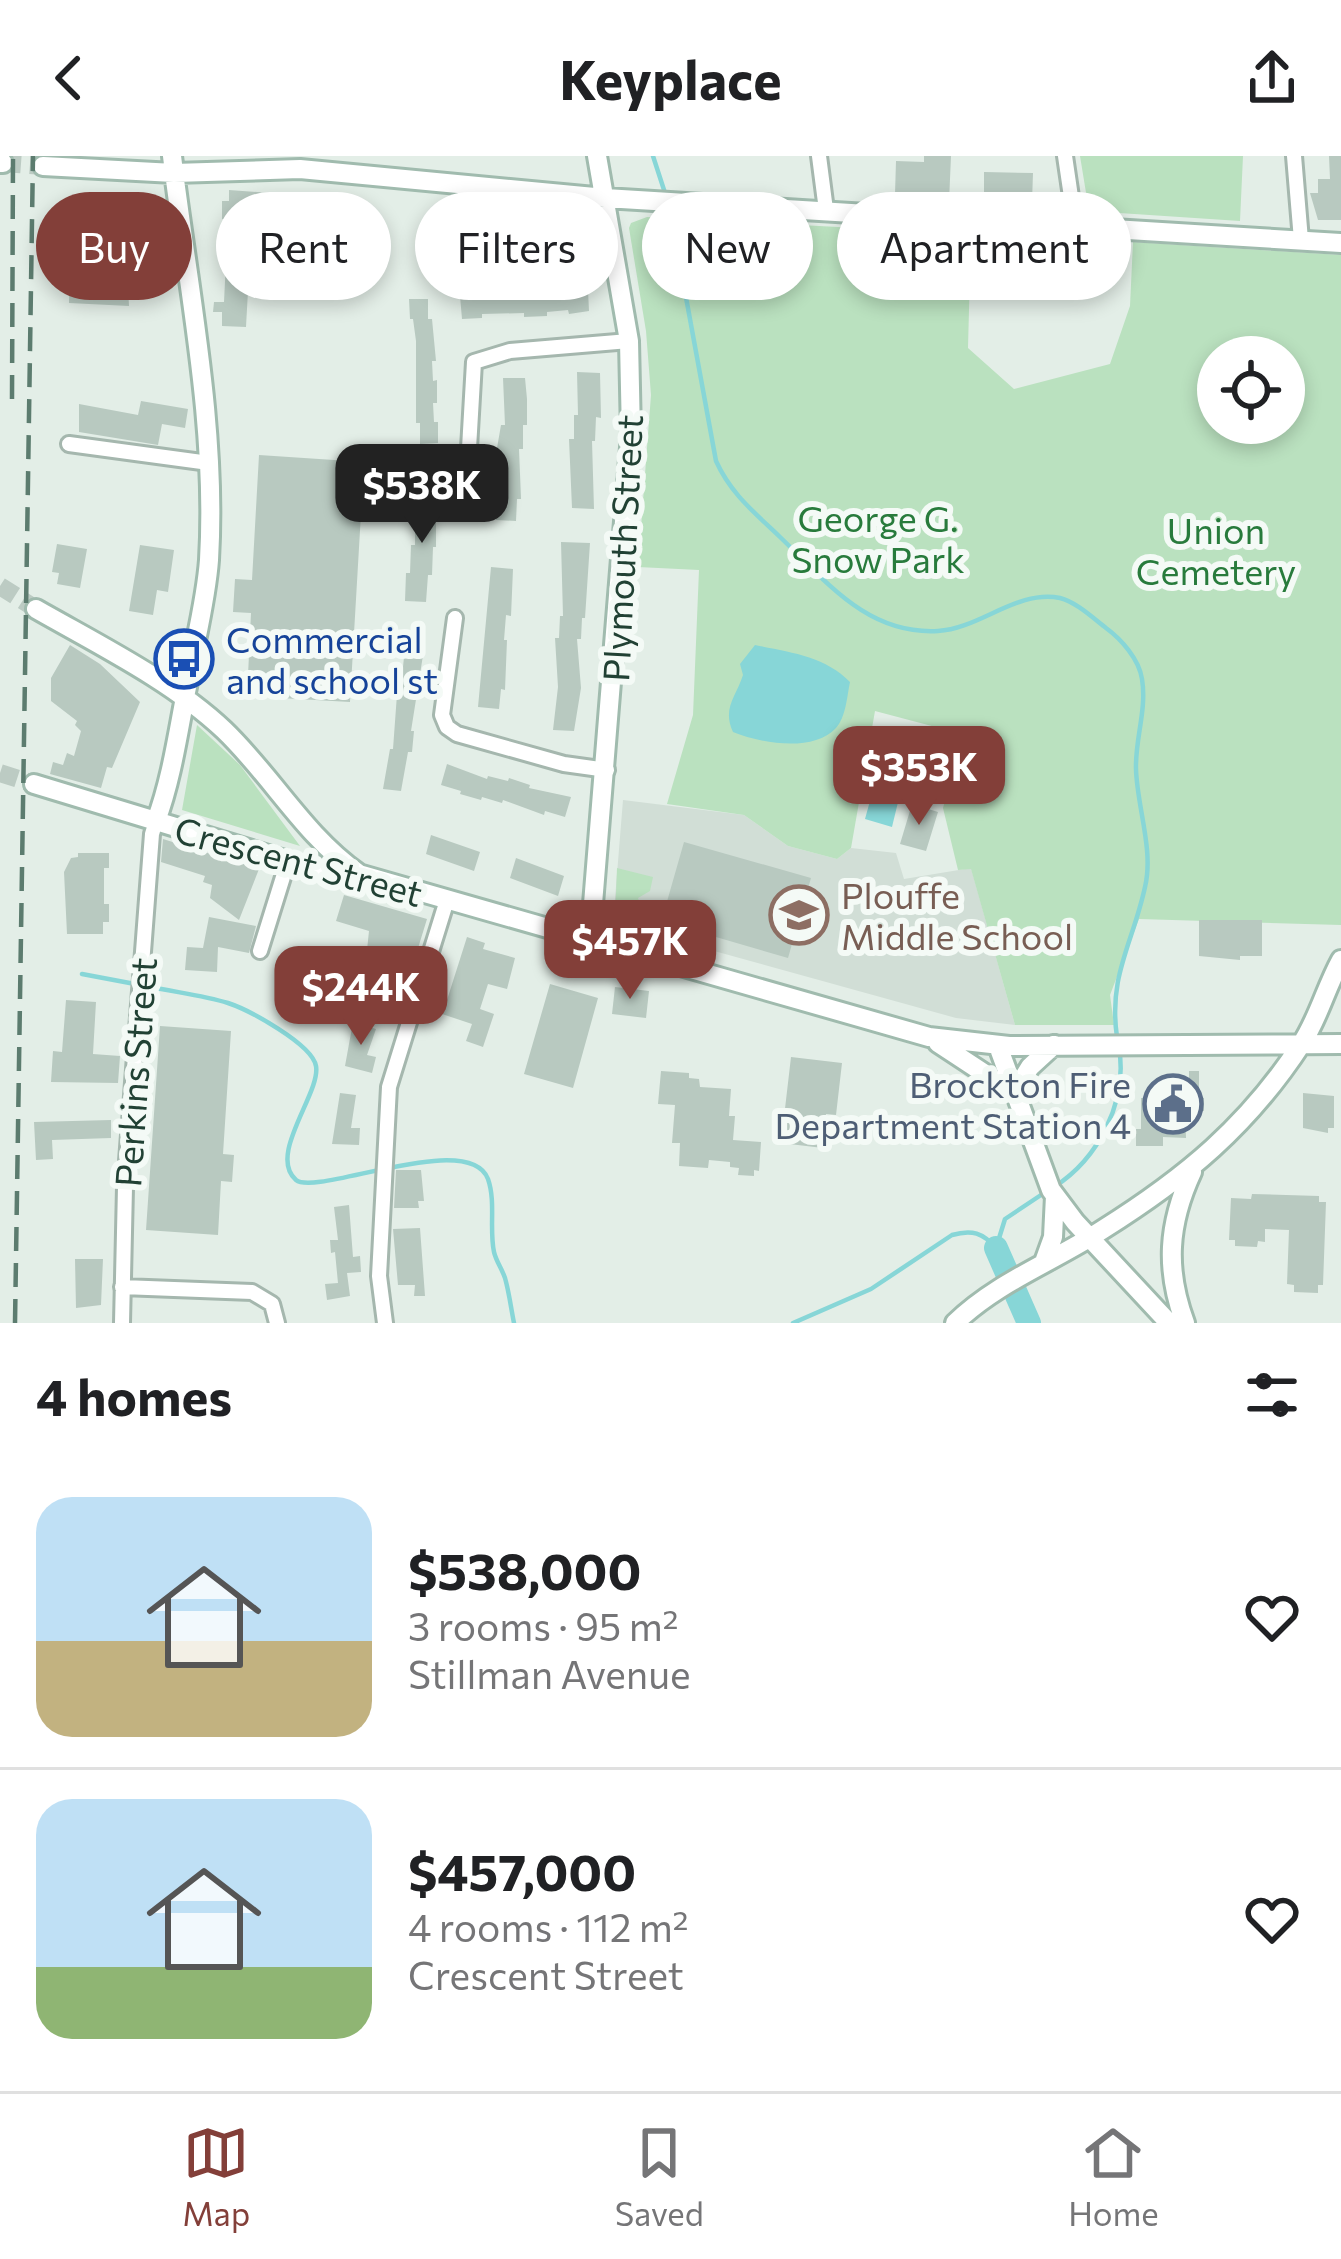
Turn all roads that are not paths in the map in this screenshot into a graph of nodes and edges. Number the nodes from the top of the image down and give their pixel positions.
1 (597, 156) edge
2 (819, 156) edge
3 (1065, 156) edge
4 (1294, 156) edge
5 (173, 165) edge
6 (43, 166) dead end
7 (542, 192) edge
8 (604, 192) edge
9 (1070, 192) edge
10 (618, 199) edge
11 (826, 210) junction
12 (837, 211) edge
13 (1131, 228) edge
14 (1301, 240) junction
15 (1341, 243) edge
16 (618, 275) edge
17 (629, 340) junction
18 (69, 444) dead end
19 (209, 464) junction
20 (466, 483) dead end
21 (36, 609) tunnel mouth
22 (454, 618) dead end
23 (185, 696) junction
24 (607, 770) junction
25 (34, 784) tunnel mouth
26 (156, 821) junction
27 (287, 861) junction
28 (362, 875) junction
29 (447, 900) junction
30 (590, 941) junction
31 (260, 951) dead end
32 (1341, 960) edge
33 (929, 1037) junction
34 (1301, 1044) junction
35 (1341, 1044) edge
36 (1054, 1045) junction
37 (998, 1046) junction
38 (1014, 1093) junction
39 (1193, 1169) junction
40 (1055, 1196) junction
41 (1091, 1238) junction
42 (1044, 1262) junction
43 (122, 1287) junction
44 (122, 1323) edge
45 (278, 1323) edge
46 (385, 1323) edge
47 (955, 1323) edge
48 (1169, 1323) edge
49 (1185, 1323) edge

1 - 8 main road, Plymouth Street
2 - 11 street
3 - 9 street
4 - 14 street
5 - 6 main road
5 - 7 main road
5 - 19 main road
10 - 11 main road
11 - 12 main road
13 - 14 main road
14 - 15 main road
16 - 17 main road, Plymouth Street
17 - 20 street
17 - 24 main road, Plymouth Street
18 - 19 street
19 - 23 main road
21 - 23 main road
22 - 24 street
23 - 26 main road
23 - 28 main road
24 - 30 main road, Plymouth Street
25 - 26 main road, Crescent Street
26 - 27 main road, Crescent Street
26 - 43 street, Perkins Street
27 - 28 main road, Crescent Street
27 - 31 street
28 - 29 main road, Crescent Street
29 - 30 main road, Crescent Street
29 - 46 street
30 - 33 main road, Crescent Street
32 - 34 main road
33 - 37 main road, Crescent Street
33 - 38 main road
34 - 35 main road, Crescent Street
34 - 36 main road, Crescent Street
34 - 39 main road
36 - 37 main road, Crescent Street
36 - 38 main road
37 - 38 main road
38 - 40 main road
39 - 41 main road
39 - 49 main road
40 - 41 main road
40 - 42 main road
41 - 42 main road
41 - 48 main road
42 - 47 main road
43 - 44 street, Perkins Street
43 - 45 street

